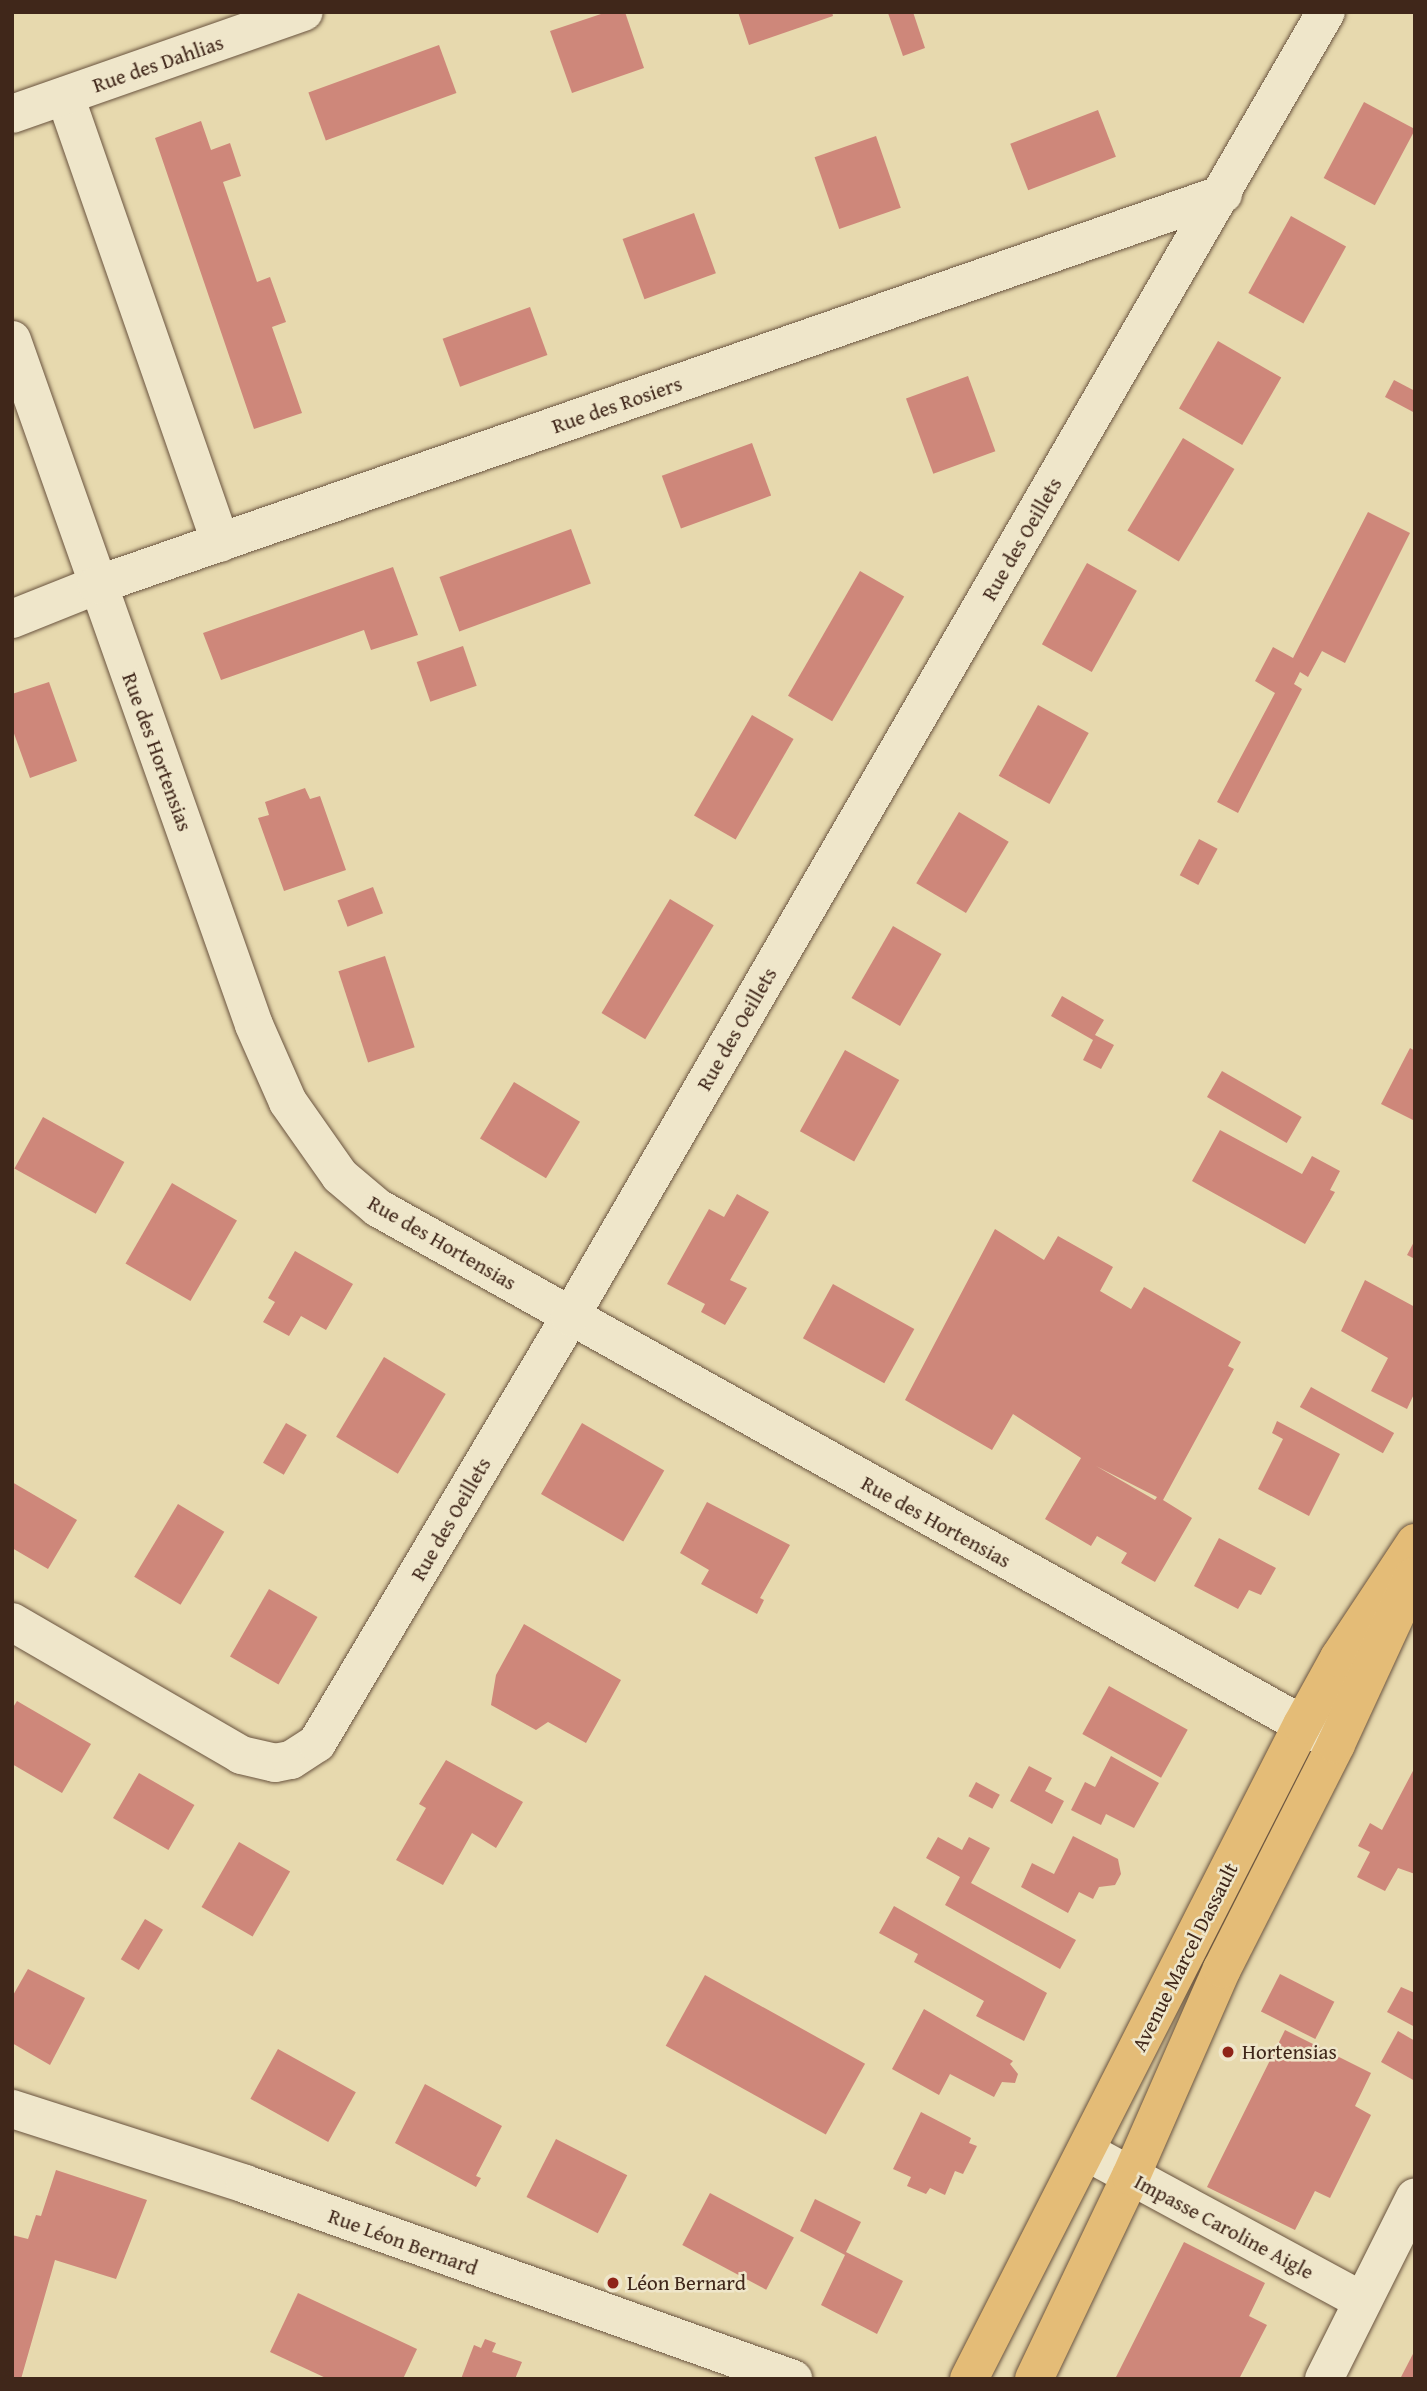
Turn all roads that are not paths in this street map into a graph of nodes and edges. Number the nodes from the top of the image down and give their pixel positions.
1 (304, 12) edge
2 (1326, 12) edge
3 (65, 96) junction
4 (12, 114) edge
5 (1223, 194) junction
6 (12, 340) edge
7 (221, 543) junction
8 (97, 585) junction
9 (12, 619) edge
10 (570, 1317) junction
11 (1415, 1543) edge
12 (1415, 1572) edge
13 (12, 1622) edge
14 (1302, 1725) junction
15 (1336, 1744) junction
16 (12, 2109) edge
17 (1087, 2152) junction
18 (1131, 2176) junction
19 (1415, 2197) edge
20 (1362, 2301) junction
21 (793, 2379) edge
22 (969, 2379) edge
23 (1034, 2379) edge
24 (1324, 2379) edge

1 - 3 street, Rue des Dahlias
2 - 5 street, Rue des Oeillets
3 - 4 street, Rue des Dahlias
3 - 7 street
5 - 7 street, Rue des Rosiers
5 - 10 street, Rue des Oeillets
6 - 8 street, Rue des Hortensias
7 - 8 street, Rue des Rosiers
8 - 9 street, Rue des Rosiers
8 - 10 street, Rue des Hortensias
10 - 13 street, Rue des Oeillets
10 - 14 street, Rue des Hortensias
11 - 14 main road, Avenue Marcel Dassault
12 - 15 main road, Avenue Marcel Dassault
14 - 15 street, Rue des Hortensias
14 - 17 main road, Avenue Marcel Dassault
15 - 18 main road, Avenue Marcel Dassault
16 - 21 street, Rue Léon Bernard
17 - 18 street, Impasse Caroline Aigle
17 - 22 main road, Avenue Marcel Dassault
18 - 20 street, Impasse Caroline Aigle
18 - 23 main road, Avenue Marcel Dassault
19 - 20 street
20 - 24 street

